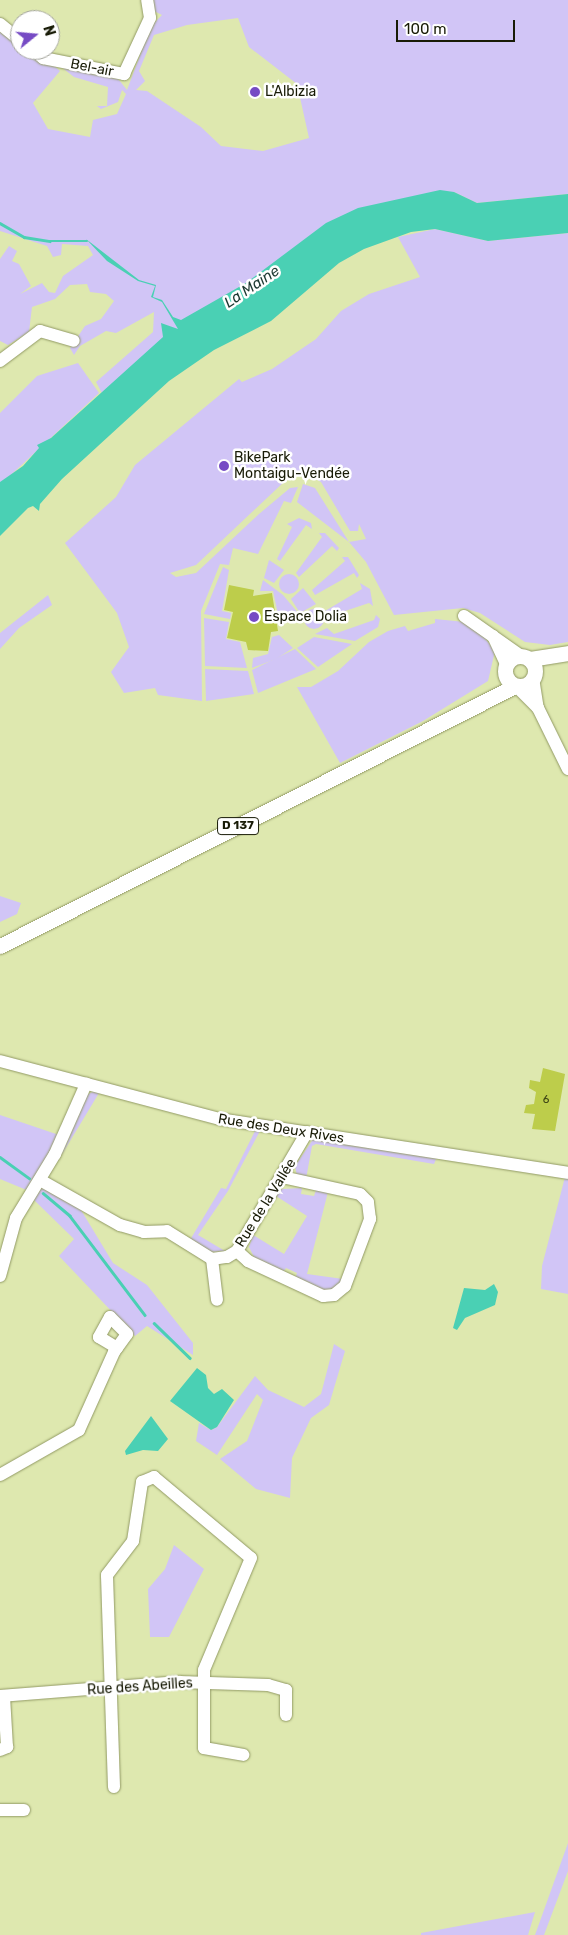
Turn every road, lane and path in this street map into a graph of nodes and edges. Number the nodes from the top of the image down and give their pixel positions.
1 (147, 0) edge
2 (0, 24) edge
3 (10, 32) edge
4 (53, 60) edge
5 (74, 341) dead end
6 (0, 361) edge
7 (464, 616) dead end
8 (493, 636) junction
9 (568, 653) edge
10 (525, 658) junction
11 (568, 659) edge
12 (505, 668) junction
13 (534, 676) junction
14 (516, 686) junction
15 (474, 704) junction
16 (538, 708) junction
17 (568, 768) edge
18 (0, 946) edge
19 (0, 1061) edge
20 (86, 1084) junction
21 (307, 1132) junction
22 (568, 1172) edge
23 (283, 1177) junction
24 (40, 1180) junction
25 (238, 1251) junction
26 (212, 1258) junction
27 (0, 1275) edge
28 (217, 1300) dead end
29 (117, 1348) dead end
30 (0, 1475) edge
31 (204, 1683) junction
32 (111, 1689) junction
33 (2, 1696) edge
34 (286, 1715) dead end
35 (0, 1750) edge
36 (243, 1754) dead end
37 (114, 1787) dead end
38 (0, 1810) edge
39 (24, 1810) dead end

1 - 4 street, Bel-air
2 - 3 street
5 - 6 street
7 - 8 street
8 - 10 street
8 - 12 street
9 - 10 main road
10 - 12 main road
10 - 13 main road
11 - 13 main road
12 - 14 main road
12 - 15 main road, D 137
13 - 14 main road
13 - 16 street
14 - 15 main road, D 137
14 - 16 street
15 - 18 main road, D 137
16 - 17 street
19 - 20 street, Rue des Deux Rives
20 - 21 street, Rue des Deux Rives
20 - 24 street
21 - 22 street, Rue des Deux Rives
21 - 23 street, Rue de la Vallée
23 - 25 street, Rue de la Vallée
23 - 25 street
24 - 26 street
24 - 27 street
25 - 26 street, Rue de la Vallée
26 - 28 street
29 - 30 street
31 - 32 street, Rue des Abeilles
31 - 32 street
31 - 34 street, Rue des Abeilles
31 - 36 street
32 - 33 street, Rue des Abeilles
32 - 37 street
33 - 35 street
38 - 39 street

